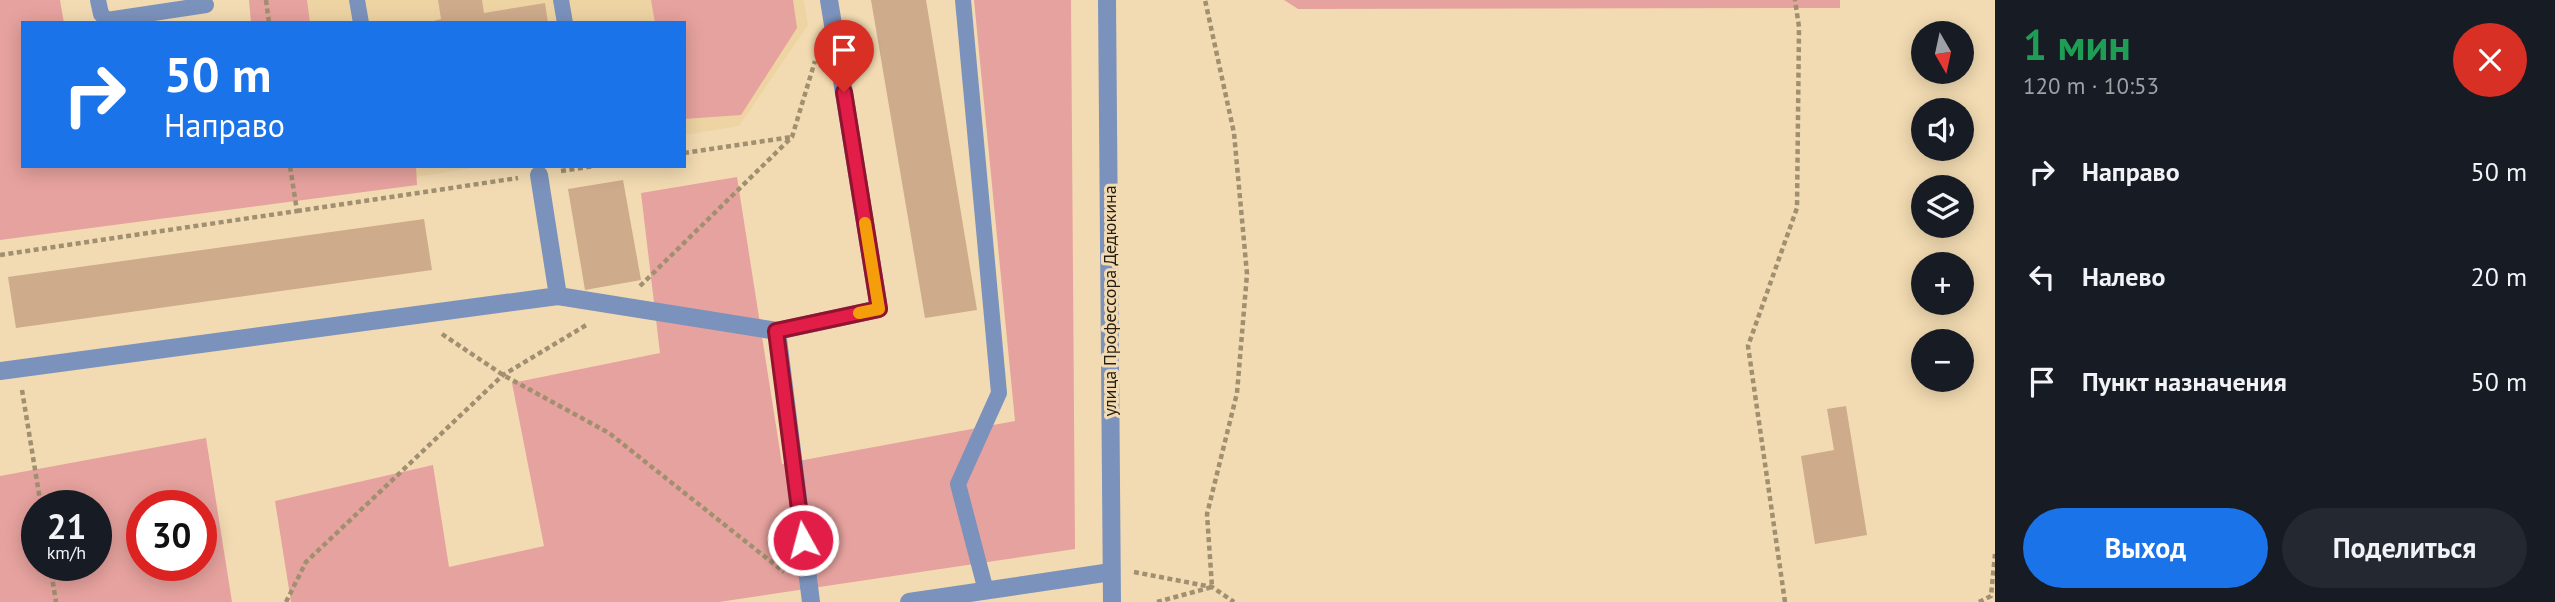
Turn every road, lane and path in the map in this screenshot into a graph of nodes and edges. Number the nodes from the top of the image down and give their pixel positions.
1 (98, 0) edge
2 (266, 0) edge
3 (357, 0) edge
4 (561, 0) edge
5 (829, 0) edge
6 (963, 0) edge
7 (1107, 0) edge
8 (1205, 0) edge
9 (1795, 0) edge
10 (206, 5) dead end
11 (269, 21) edge
12 (360, 21) edge
13 (565, 21) edge
14 (819, 48) dead end
15 (792, 137) junction
16 (686, 153) edge
17 (290, 168) edge
18 (583, 168) edge
19 (539, 175) junction
20 (297, 211) junction
21 (0, 255) edge
22 (558, 296) junction
23 (619, 306) junction
24 (411, 314) junction
25 (776, 331) junction
26 (19, 369) junction
27 (0, 371) edge
28 (503, 375) junction
29 (38, 490) edge
30 (1995, 554) edge
31 (1130, 571) dead end
32 (1111, 572) junction
33 (53, 581) edge
34 (1212, 587) junction
35 (986, 590) junction
36 (810, 597) edge
37 (56, 602) edge
38 (286, 602) edge
39 (909, 602) edge
40 (1112, 602) edge
41 (1157, 602) edge
42 (1234, 602) edge
43 (1785, 602) edge
44 (1979, 602) edge

1 - 10 lane
2 - 11 path
3 - 12 lane
4 - 13 lane
5 - 25 street
6 - 35 lane
7 - 32 street, улица Профессора Дедюкина
8 - 34 path
9 - 43 path
14 - 15 path
15 - 16 path
15 - 23 path
17 - 20 path
18 - 19 path
19 - 20 path
19 - 22 street
20 - 21 path
22 - 23 street
22 - 24 street
23 - 25 street
23 - 28 path
24 - 26 street
24 - 28 path
25 - 36 street
26 - 27 street
26 - 29 path
28 - 36 path
28 - 38 path
30 - 44 path
31 - 34 path
32 - 35 street
32 - 40 street, улица Профессора Дедюкина
33 - 37 path
34 - 41 path
34 - 42 path
35 - 39 street

